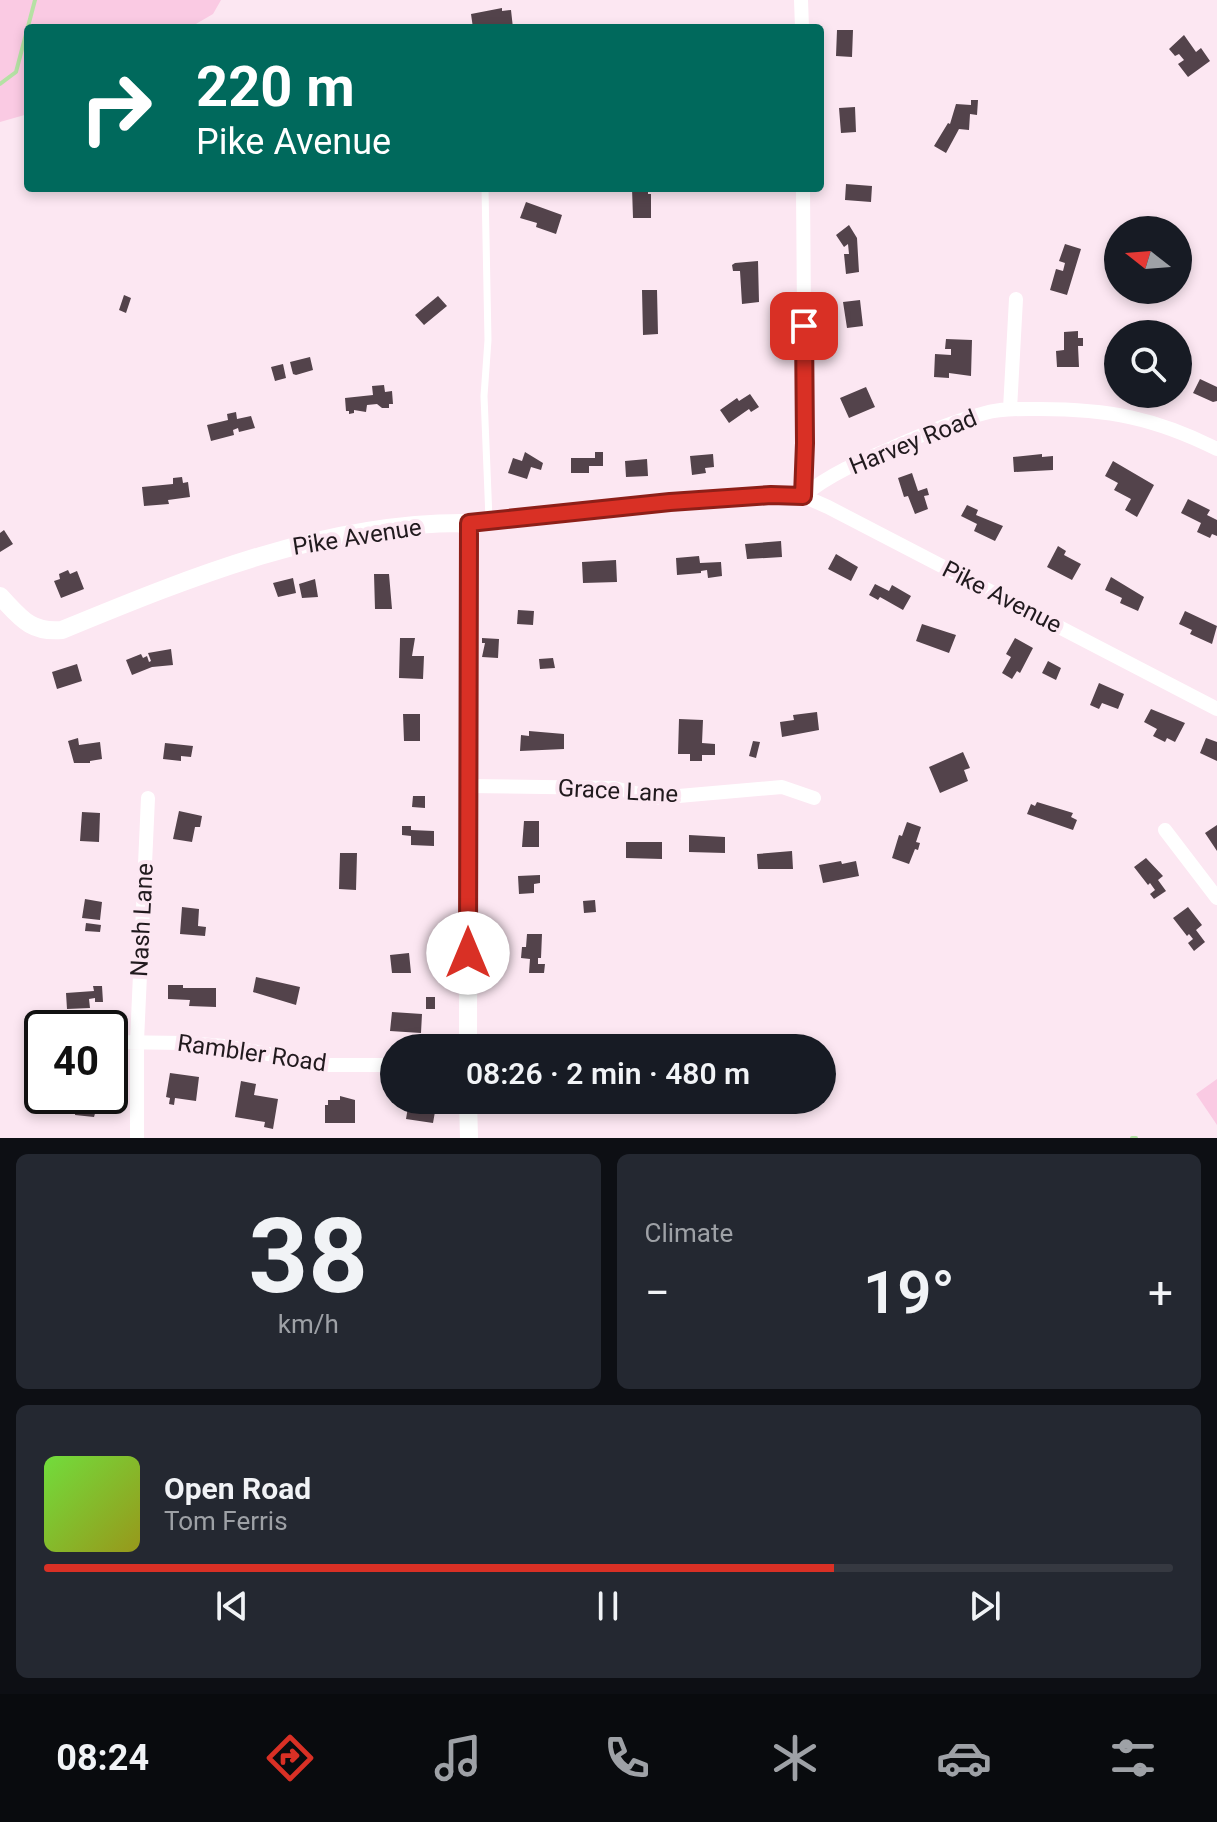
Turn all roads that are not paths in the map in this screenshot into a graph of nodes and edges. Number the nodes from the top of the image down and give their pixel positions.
1 (801, 0) edge
2 (802, 24) edge
3 (485, 192) edge
4 (803, 192) edge
5 (1016, 299) dead end
6 (1010, 409) junction
7 (1217, 449) edge
8 (803, 496) junction
9 (489, 519) junction
10 (469, 523) junction
11 (0, 596) edge
12 (1217, 709) edge
13 (467, 786) junction
14 (148, 798) dead end
15 (814, 798) dead end
16 (1165, 830) dead end
17 (1217, 898) edge
18 (468, 1034) edge
19 (128, 1041) edge
20 (137, 1041) junction
21 (380, 1065) edge
22 (468, 1114) edge
23 (137, 1138) edge
24 (469, 1138) edge

1 - 2 street
3 - 9 lane
4 - 8 street
5 - 6 street
6 - 7 street, Harvey Road
6 - 8 street, Harvey Road
8 - 9 street, Pike Avenue
8 - 12 street, Pike Avenue
9 - 10 street, Pike Avenue
10 - 11 street, Pike Avenue
10 - 13 street
13 - 15 street, Grace Lane
13 - 18 street
14 - 20 street, Nash Lane
16 - 17 street
19 - 20 street, Rambler Road
20 - 21 street, Rambler Road
20 - 23 street, Nash Lane
22 - 24 street

